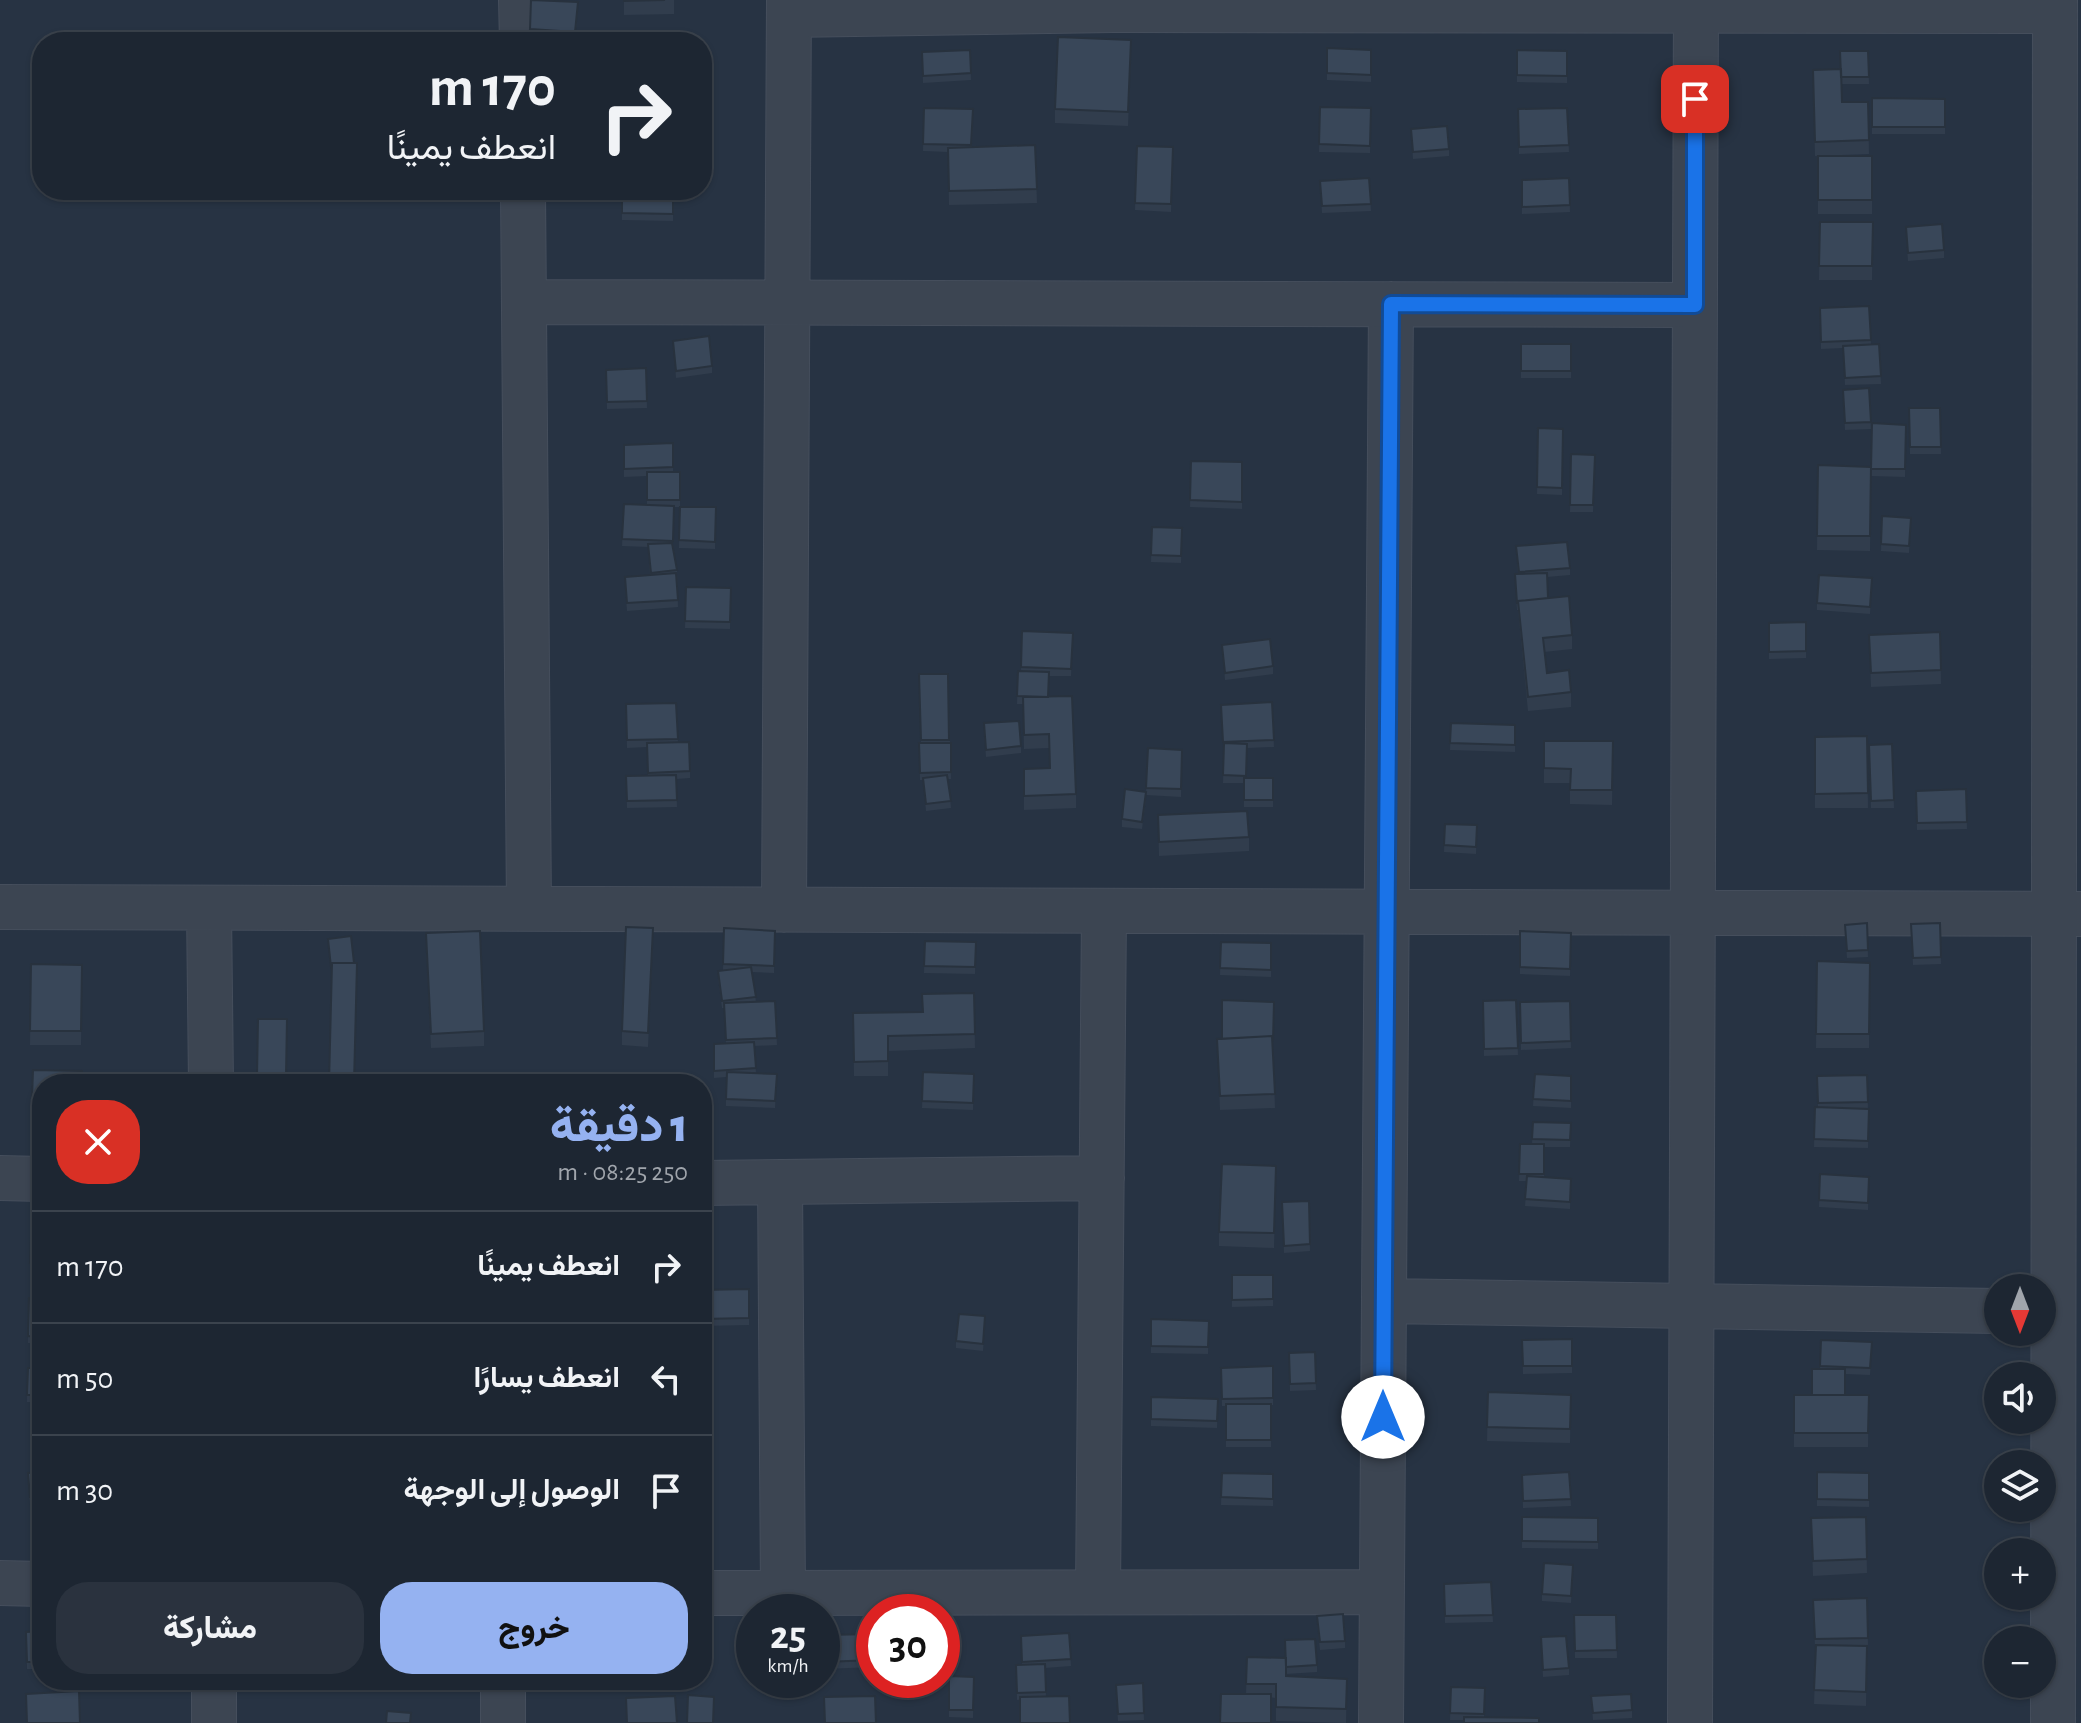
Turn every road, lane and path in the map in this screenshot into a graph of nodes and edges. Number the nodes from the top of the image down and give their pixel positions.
1 (521, 0) edge
2 (1113, 5) edge
3 (1410, 6) edge
4 (1696, 6) edge
5 (2055, 6) edge
6 (789, 8) edge
7 (522, 32) edge
8 (523, 200) edge
9 (2068, 218) edge
10 (524, 302) junction
11 (785, 303) junction
12 (1391, 304) junction
13 (1695, 305) junction
14 (0, 907) edge
15 (209, 908) junction
16 (529, 909) junction
17 (784, 910) junction
18 (1104, 912) junction
19 (1387, 912) junction
20 (1693, 913) junction
21 (2068, 914) edge
22 (211, 1074) edge
23 (0, 1178) edge
24 (1102, 1178) junction
25 (32, 1179) edge
26 (780, 1182) junction
27 (712, 1183) edge
28 (2067, 1195) edge
29 (2054, 1274) edge
30 (1384, 1301) junction
31 (1691, 1306) junction
32 (1984, 1311) edge
33 (2048, 1346) edge
34 (0, 1583) edge
35 (32, 1584) edge
36 (783, 1592) junction
37 (1098, 1592) junction
38 (1382, 1592) junction
39 (712, 1593) edge
40 (214, 1690) edge
41 (503, 1690) edge
42 (214, 1723) edge
43 (503, 1723) edge
44 (1381, 1723) edge
45 (1690, 1723) edge
46 (2053, 1723) edge

1 - 7 street
2 - 3 street
2 - 6 street
3 - 4 street
4 - 5 street
4 - 13 street
5 - 9 street
6 - 11 street
8 - 10 street
9 - 21 street
10 - 11 street
10 - 16 street
11 - 12 street
11 - 17 street
12 - 13 street
12 - 19 street
13 - 20 street
14 - 15 street
15 - 16 street
15 - 22 street
16 - 17 street
17 - 18 street
18 - 19 street
18 - 24 street
19 - 20 street
19 - 30 street
20 - 21 street
20 - 31 street
21 - 28 street
23 - 25 street
24 - 26 street
24 - 37 street
26 - 27 street
26 - 36 street
28 - 29 street
30 - 31 street
30 - 38 street
31 - 32 street
31 - 45 street
33 - 46 street
34 - 35 street
36 - 37 street
36 - 39 street
37 - 38 street
38 - 44 street
40 - 42 street
41 - 43 street

